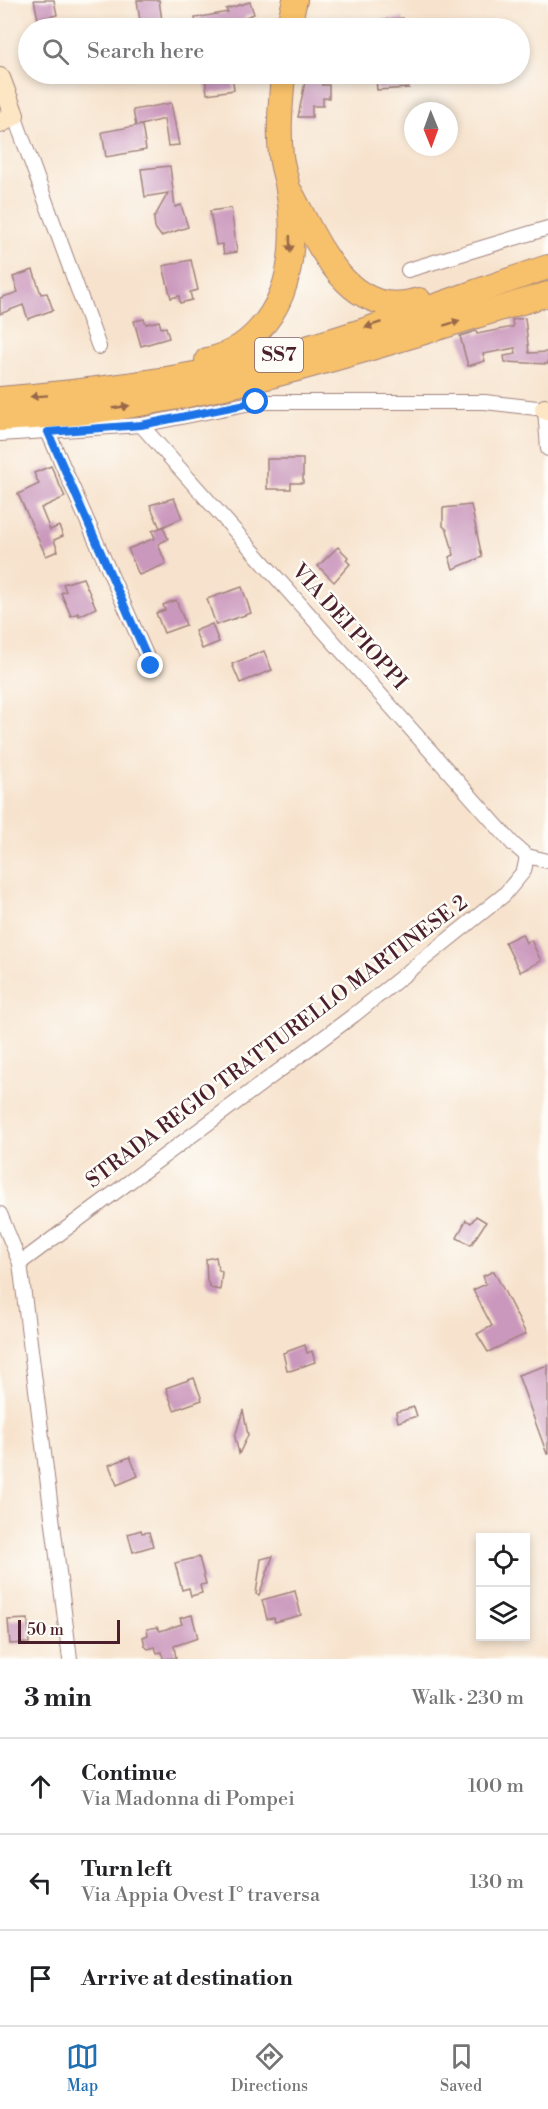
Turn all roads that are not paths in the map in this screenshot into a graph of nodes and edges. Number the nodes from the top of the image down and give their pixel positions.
1 (295, 0) edge
2 (290, 18) edge
3 (0, 78) edge
4 (283, 84) edge
5 (7, 119) edge
6 (287, 185) junction
7 (548, 228) edge
8 (548, 265) edge
9 (408, 270) dead end
10 (548, 294) edge
11 (99, 347) dead end
12 (86, 391) junction
13 (0, 399) edge
14 (546, 410) edge
15 (0, 419) edge
16 (141, 425) junction
17 (48, 432) junction
18 (0, 434) edge
19 (548, 449) edge
20 (151, 666) dead end
21 (527, 856) junction
22 (548, 861) edge
23 (0, 1214) edge
24 (20, 1263) junction
25 (70, 1659) edge

1 - 2 highway
3 - 5 street
4 - 6 highway
5 - 11 street
6 - 8 highway
6 -> 12 highway
7 - 9 street
8 -> 12 highway, SS7
15 -> 10 highway, SS7
12 -> 13 highway, SS7
14 - 16 street
14 - 19 street
16 - 17 street
16 - 21 street, VIA DEI PIOPPI
17 - 18 street
17 - 20 street
21 - 22 street
21 - 24 street, STRADA REGIO TRATTURELLO MARTINESE 2
23 - 24 street
24 - 25 street

